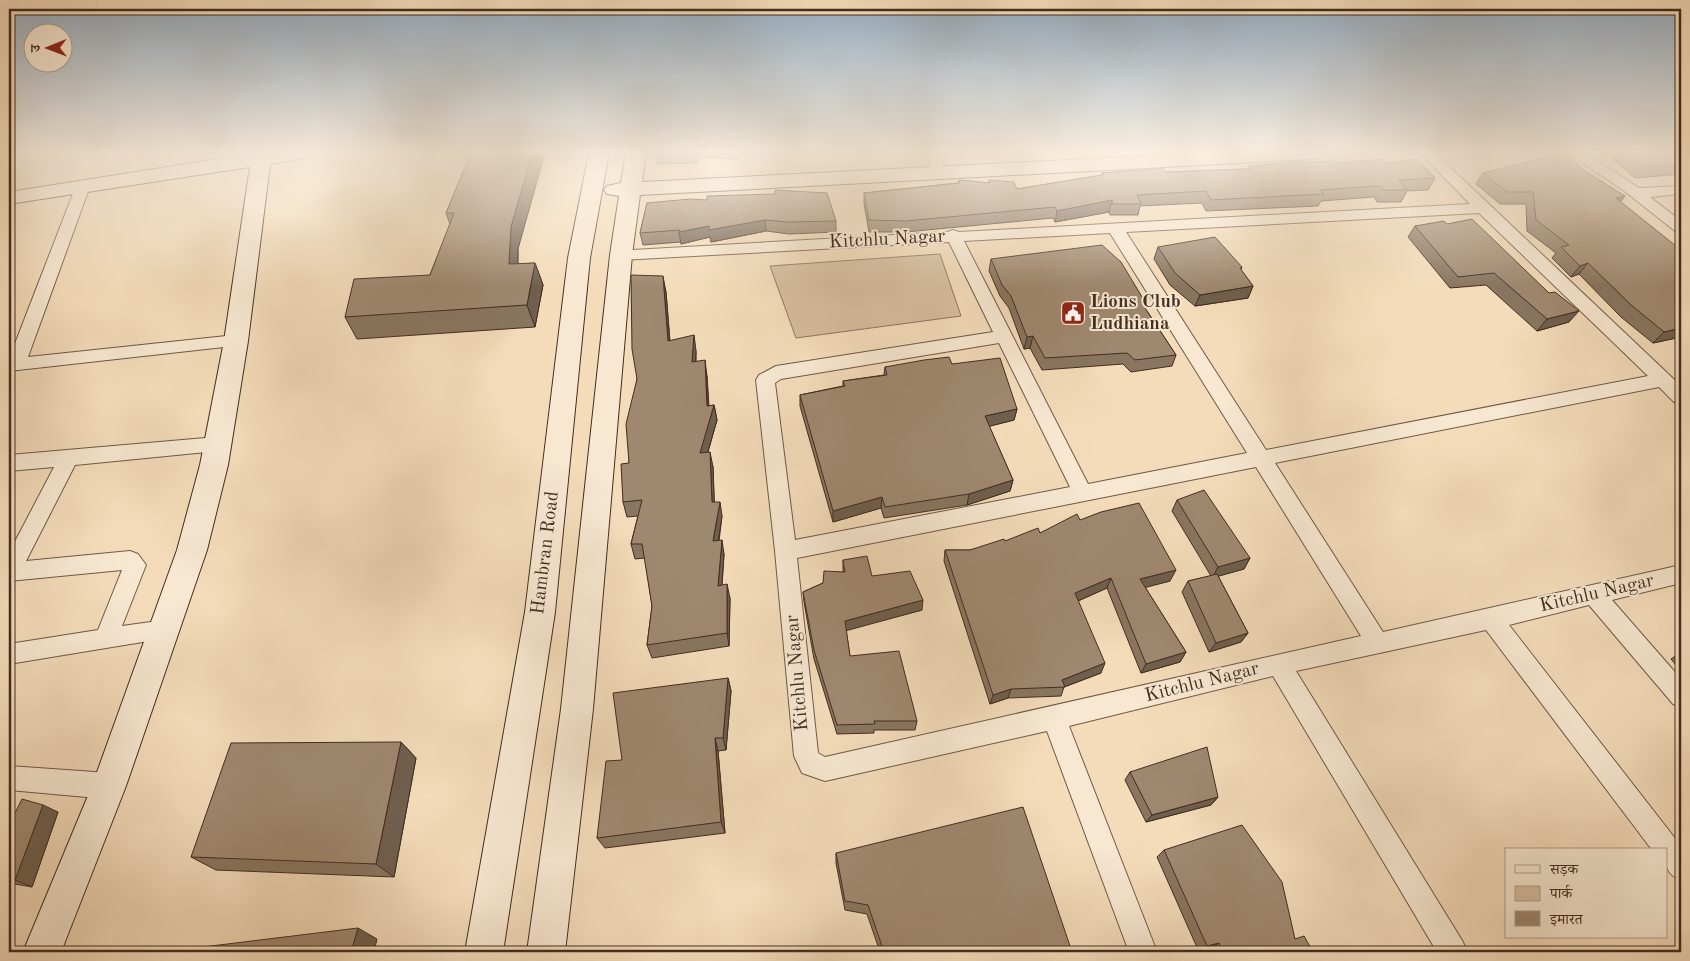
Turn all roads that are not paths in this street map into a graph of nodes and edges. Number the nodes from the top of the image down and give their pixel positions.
1 (78, 198) edge
2 (258, 198) edge
3 (590, 198) edge
4 (630, 198) edge
5 (1473, 198) edge
6 (1642, 198) edge
7 (1484, 208) junction
8 (1115, 228) junction
9 (1681, 228) edge
10 (953, 235) junction
11 (621, 255) junction
12 (1005, 336) junction
13 (236, 341) junction
14 (13, 365) edge
15 (1662, 380) junction
16 (1681, 397) edge
17 (217, 444) junction
18 (68, 458) junction
19 (1260, 458) junction
20 (9, 463) edge
21 (1083, 493) junction
22 (786, 551) junction
23 (9, 572) edge
24 (1681, 574) edge
25 (1594, 596) junction
26 (1491, 619) junction
27 (166, 630) junction
28 (106, 639) junction
29 (1378, 643) junction
30 (9, 654) edge
31 (1279, 664) junction
32 (1681, 696) edge
33 (1054, 718) junction
34 (9, 778) edge
35 (109, 786) junction
36 (1666, 848) edge
37 (1668, 850) edge
38 (1681, 867) edge
39 (42, 952) edge
40 (484, 952) edge
41 (546, 952) edge
42 (1142, 952) edge
43 (1453, 952) edge

1 - 14 street
2 - 13 street
3 - 40 street, Hambran Road
4 - 11 street
5 - 7 street
6 - 9 street
7 - 8 street
7 - 15 street
8 - 10 street
8 - 19 street
10 - 11 street, Kitchlu Nagar
10 - 12 street, Kitchlu Nagar
11 - 41 street
12 - 21 street
12 - 22 street, Kitchlu Nagar
13 - 14 street
13 - 17 street
15 - 16 street
15 - 19 street
17 - 18 street
17 - 27 street
18 - 20 street
18 - 23 street
19 - 21 street
19 - 29 street
21 - 22 street
22 - 33 street, Kitchlu Nagar
23 - 28 street
24 - 25 street, Kitchlu Nagar
25 - 26 street, Kitchlu Nagar
25 - 32 street
26 - 29 street, Kitchlu Nagar
26 - 36 street
27 - 28 street
27 - 35 street
28 - 30 street
29 - 31 street, Kitchlu Nagar
31 - 33 street, Kitchlu Nagar
31 - 43 street
33 - 42 street
34 - 35 street
35 - 39 street
37 - 38 street

